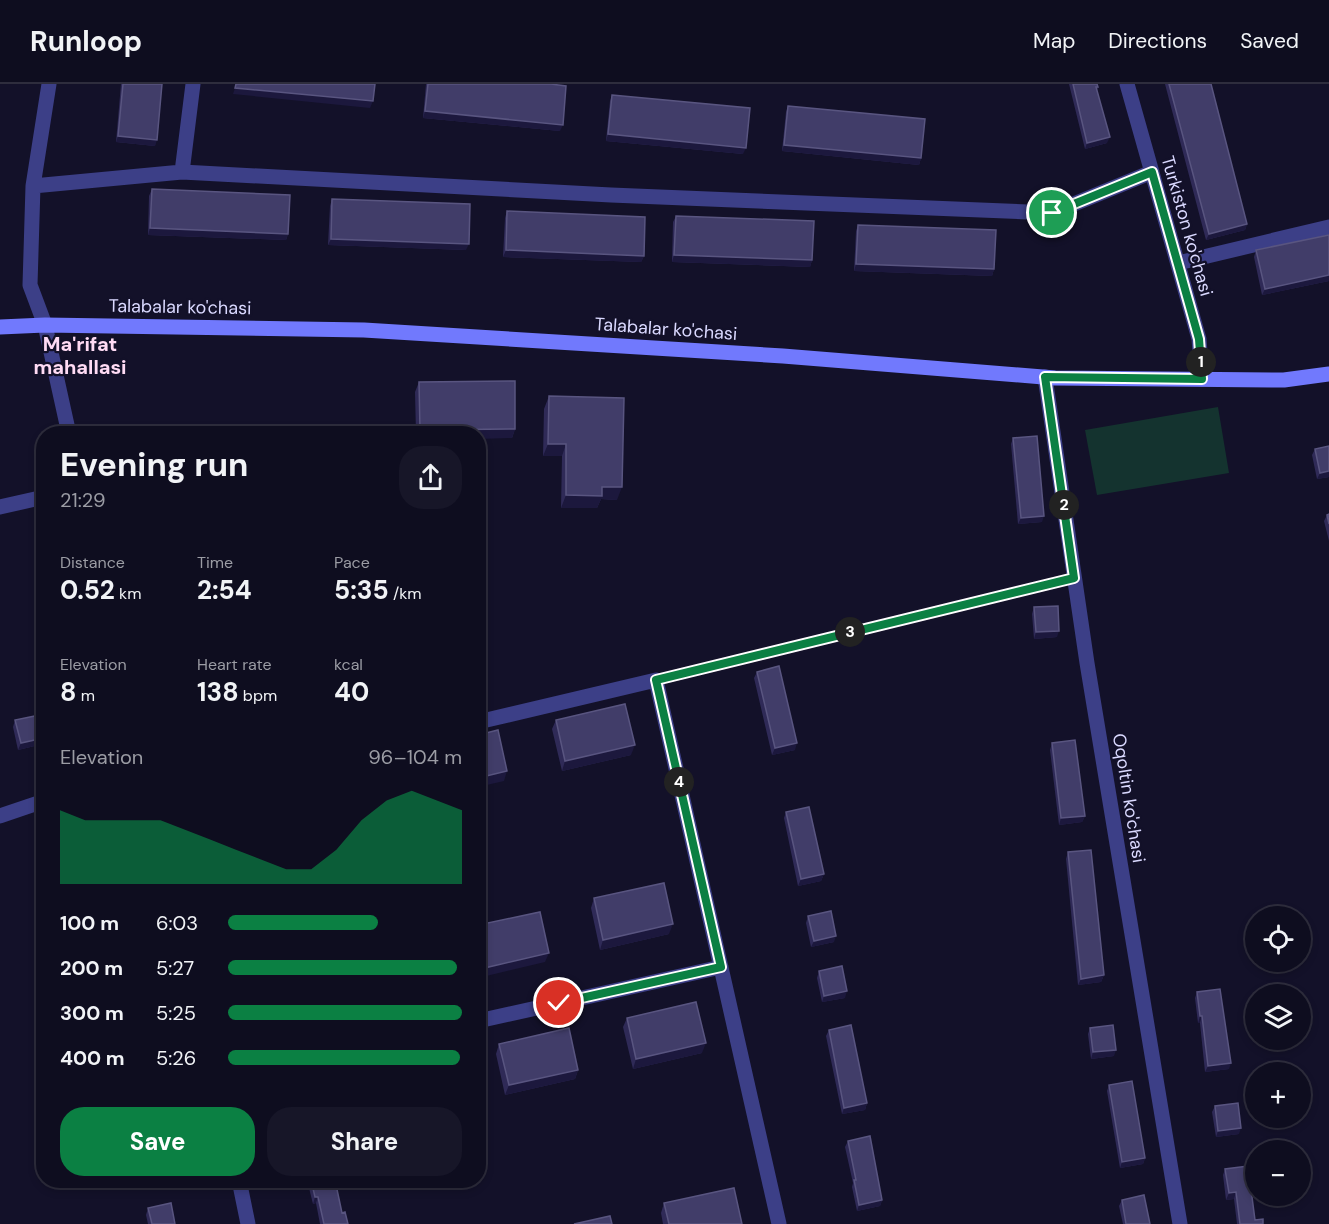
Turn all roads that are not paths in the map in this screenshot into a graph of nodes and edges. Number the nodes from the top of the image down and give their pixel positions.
1 (49, 84) edge
2 (193, 84) edge
3 (1127, 84) edge
4 (182, 172) junction
5 (1152, 172) junction
6 (33, 186) junction
7 (1329, 227) edge
8 (1178, 263) junction
9 (45, 325) junction
10 (0, 327) edge
11 (1329, 374) edge
12 (1045, 377) junction
13 (1202, 379) junction
14 (67, 426) edge
15 (36, 499) edge
16 (0, 507) edge
17 (1074, 578) junction
18 (656, 680) junction
19 (486, 720) edge
20 (36, 804) edge
21 (0, 816) edge
22 (721, 967) junction
23 (486, 1019) edge
24 (241, 1188) edge
25 (249, 1224) edge
26 (779, 1224) edge
27 (1180, 1224) edge

1 - 6 street
2 - 4 street
3 - 5 street, Turkiston ko'chasi
4 - 5 street
4 - 6 street
5 - 8 street, Turkiston ko'chasi
6 - 9 street
7 - 8 street
8 - 13 street, Turkiston ko'chasi
9 - 10 street, Talabalar ko'chasi
9 - 12 street, Talabalar ko'chasi
9 - 14 street
11 - 13 street, Talabalar ko'chasi
12 - 13 street, Talabalar ko'chasi
12 - 17 street, Oqoltin ko'chasi
15 - 16 street
17 - 18 lane
17 - 27 street, Oqoltin ko'chasi
18 - 19 street
18 - 22 street
20 - 21 street
22 - 23 street
22 - 26 street
24 - 25 street

